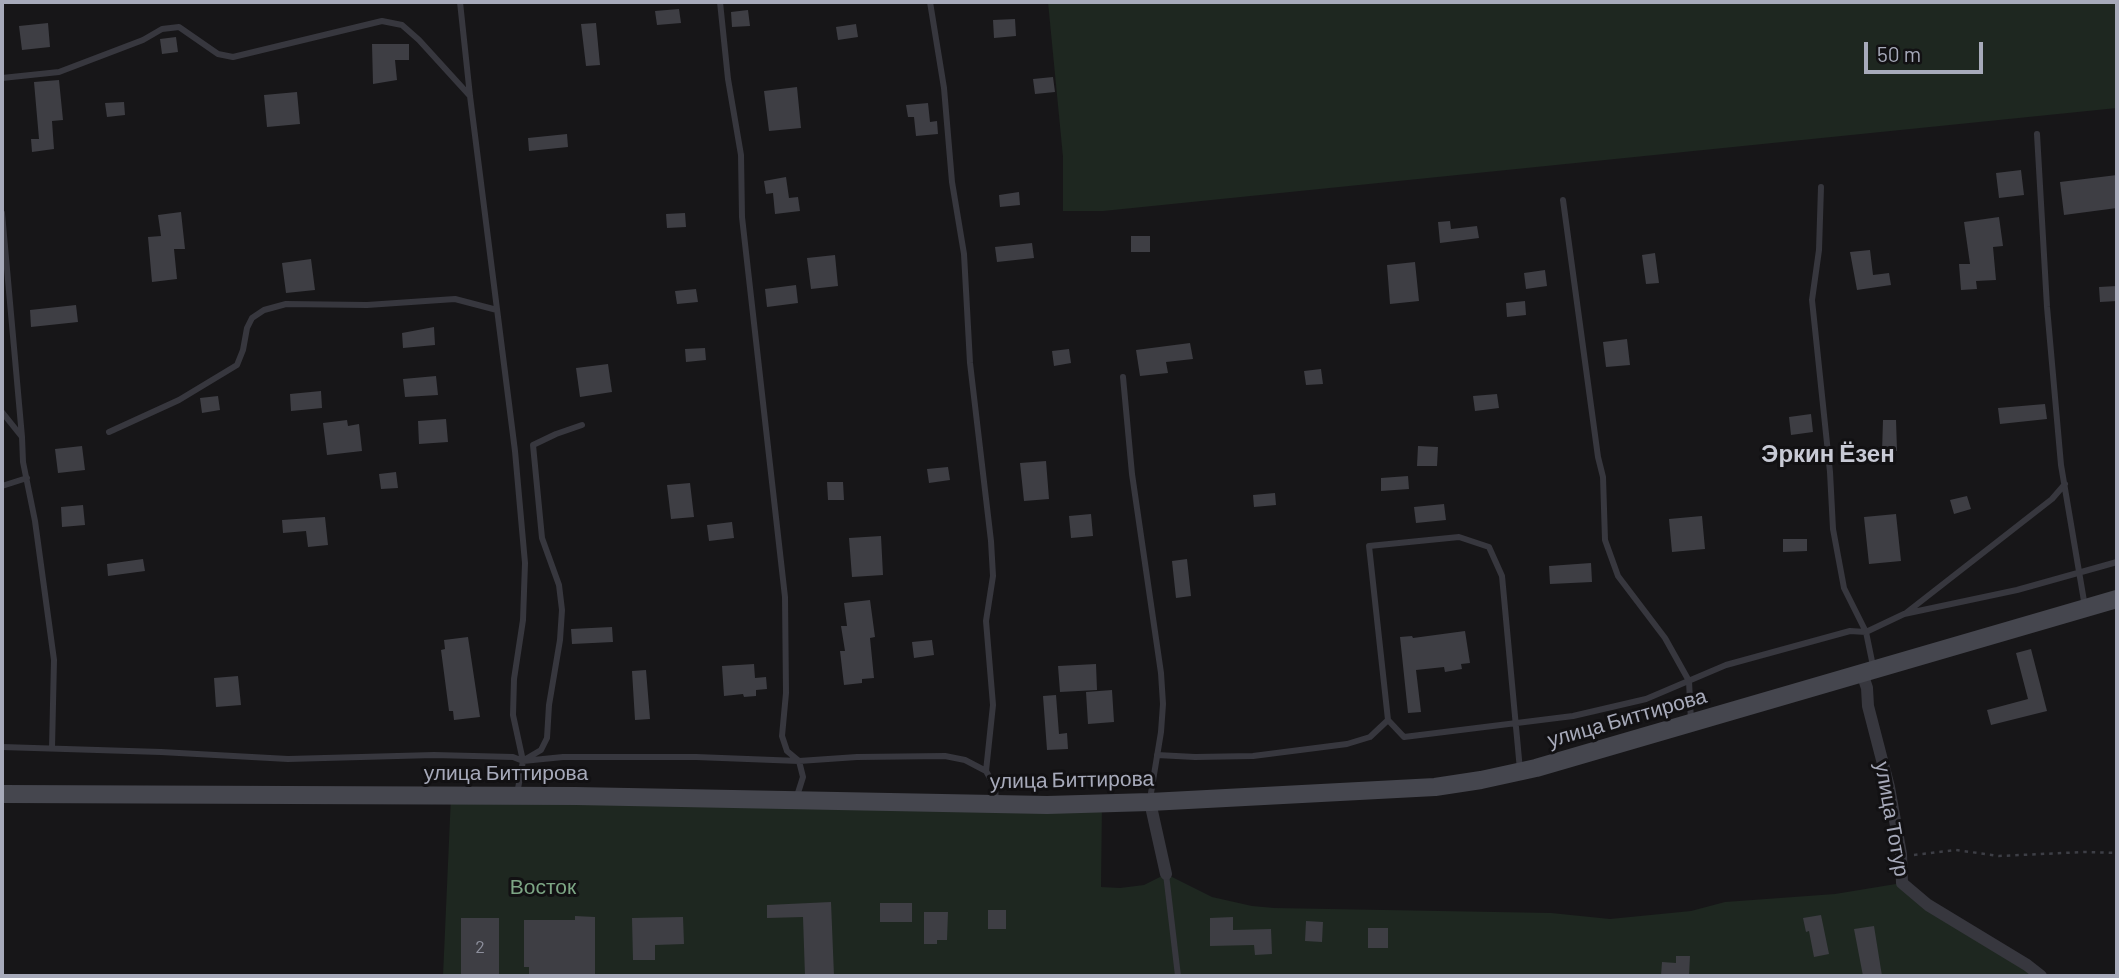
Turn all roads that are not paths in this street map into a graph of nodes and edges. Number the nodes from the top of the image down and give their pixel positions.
1 (460, 2) edge
2 (720, 2) edge
3 (930, 2) edge
4 (2, 78) edge
5 (470, 96) junction
6 (2037, 134) dead end
7 (1821, 187) dead end
8 (1563, 200) dead end
9 (2, 213) edge
10 (497, 310) junction
11 (1123, 377) dead end
12 (2, 412) edge
13 (582, 425) dead end
14 (109, 432) dead end
15 (22, 437) junction
16 (27, 478) junction
17 (2064, 485) junction
18 (2, 486) edge
19 (2117, 562) edge
20 (2080, 573) junction
21 (2117, 599) edge
22 (2085, 609) junction
23 (1904, 614) junction
24 (1866, 632) junction
25 (1868, 672) junction
26 (1689, 681) junction
27 (1388, 720) junction
28 (1516, 723) junction
29 (1691, 724) junction
30 (2, 747) edge
31 (52, 748) junction
32 (1157, 755) junction
33 (523, 761) junction
34 (799, 761) junction
35 (986, 771) junction
36 (1520, 771) junction
37 (2, 794) edge
38 (516, 796) junction
39 (796, 801) junction
40 (1150, 802) junction
41 (996, 804) junction
42 (1166, 874) joint
43 (1178, 976) edge
44 (2041, 976) edge

1 - 5 lane
2 - 34 lane
3 - 35 lane
4 - 5 lane
5 - 10 lane
6 - 17 lane
7 - 24 lane
8 - 26 lane
9 - 15 lane
10 - 14 lane
10 - 33 lane
11 - 32 lane
12 - 15 lane
13 - 33 lane
15 - 16 lane
16 - 18 lane
16 - 31 lane
17 - 20 lane
17 - 23 lane
19 - 20 lane
20 - 22 lane
20 - 23 lane
21 - 22 street, улица Биттирова
22 - 25 street, улица Биттирова
23 - 24 lane
24 - 25 lane
24 - 26 lane
25 - 29 street, улица Биттирова
25 - 44 street, улица Тотур
26 - 28 lane
26 - 29 lane
27 - 28 lane
27 - 28 lane
27 - 32 lane
28 - 36 lane
29 - 36 street, улица Биттирова
30 - 31 lane
31 - 33 lane
32 - 40 lane
33 - 34 lane
33 - 38 lane
34 - 35 lane
34 - 39 lane
35 - 41 lane
36 - 40 street, улица Биттирова
37 - 38 street, улица Биттирова
38 - 39 street, улица Биттирова
39 - 41 street, улица Биттирова
40 - 41 street, улица Биттирова
40 - 42 street
42 - 43 lane

